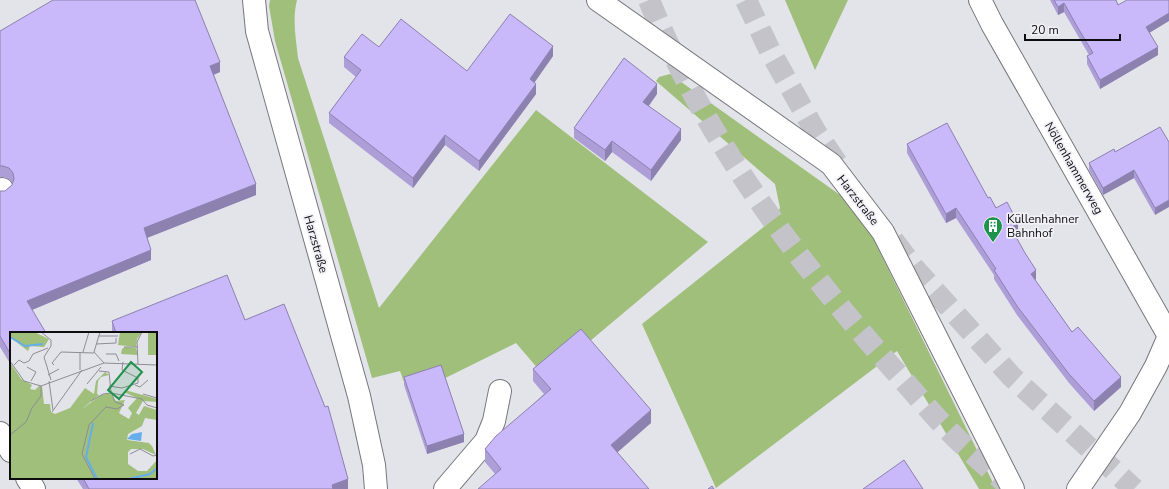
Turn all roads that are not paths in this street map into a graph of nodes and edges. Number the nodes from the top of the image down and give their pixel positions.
1 (254, 0) edge
2 (598, 0) edge
3 (980, 0) edge
4 (1169, 336) edge
5 (500, 391) dead end
6 (0, 432) edge
7 (10, 449) edge
8 (28, 479) edge
9 (34, 489) edge
10 (376, 489) edge
11 (445, 489) edge
12 (1013, 489) edge
13 (1078, 489) edge

1 - 10 street, Harzstraße
2 - 12 street, Harzstraße
3 - 4 street, Nöllenhammerweg
4 - 13 street, Nöllenhammerweg
5 - 11 street
6 - 7 street
8 - 9 street

